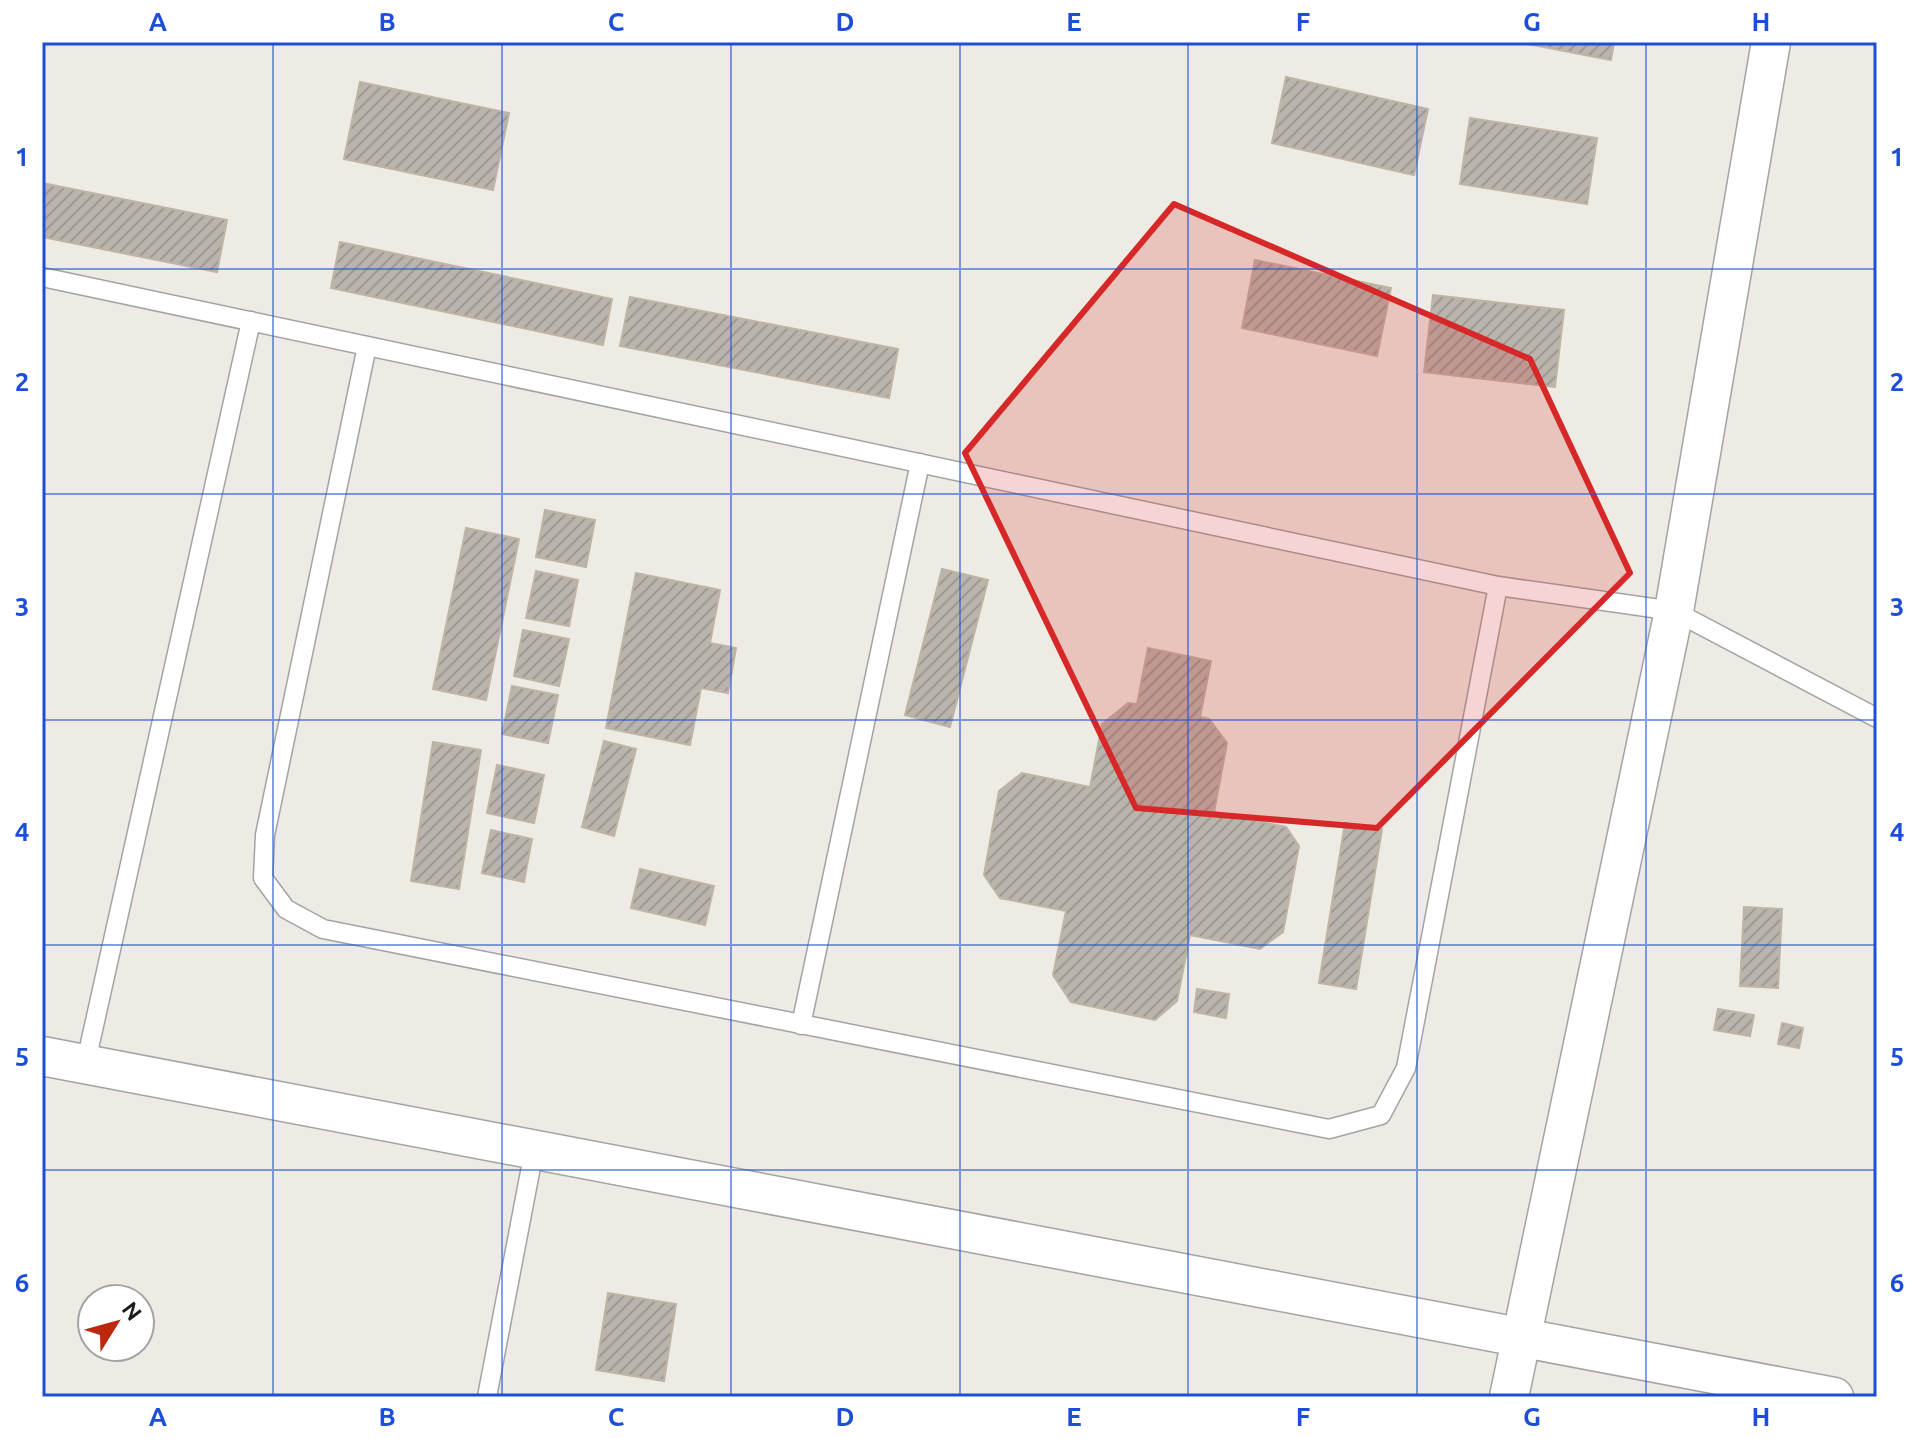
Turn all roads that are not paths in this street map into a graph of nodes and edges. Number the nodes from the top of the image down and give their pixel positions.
1 (1771, 42) edge
2 (42, 277) edge
3 (251, 321) junction
4 (367, 346) junction
5 (920, 463) junction
6 (1498, 586) junction
7 (1674, 611) junction
8 (1877, 718) edge
9 (801, 1025) junction
10 (42, 1056) edge
11 (85, 1066) junction
12 (534, 1151) junction
13 (1520, 1338) junction
14 (487, 1397) edge
15 (1509, 1397) edge
16 (1834, 1397) edge

1 - 7 street
2 - 3 lane
3 - 4 lane
3 - 11 lane
4 - 5 lane
4 - 9 lane
5 - 6 lane
5 - 9 lane
6 - 7 lane
6 - 9 lane
7 - 8 lane
7 - 13 street
10 - 11 street
11 - 12 street
12 - 13 street
12 - 14 lane
13 - 15 street
13 - 16 street

